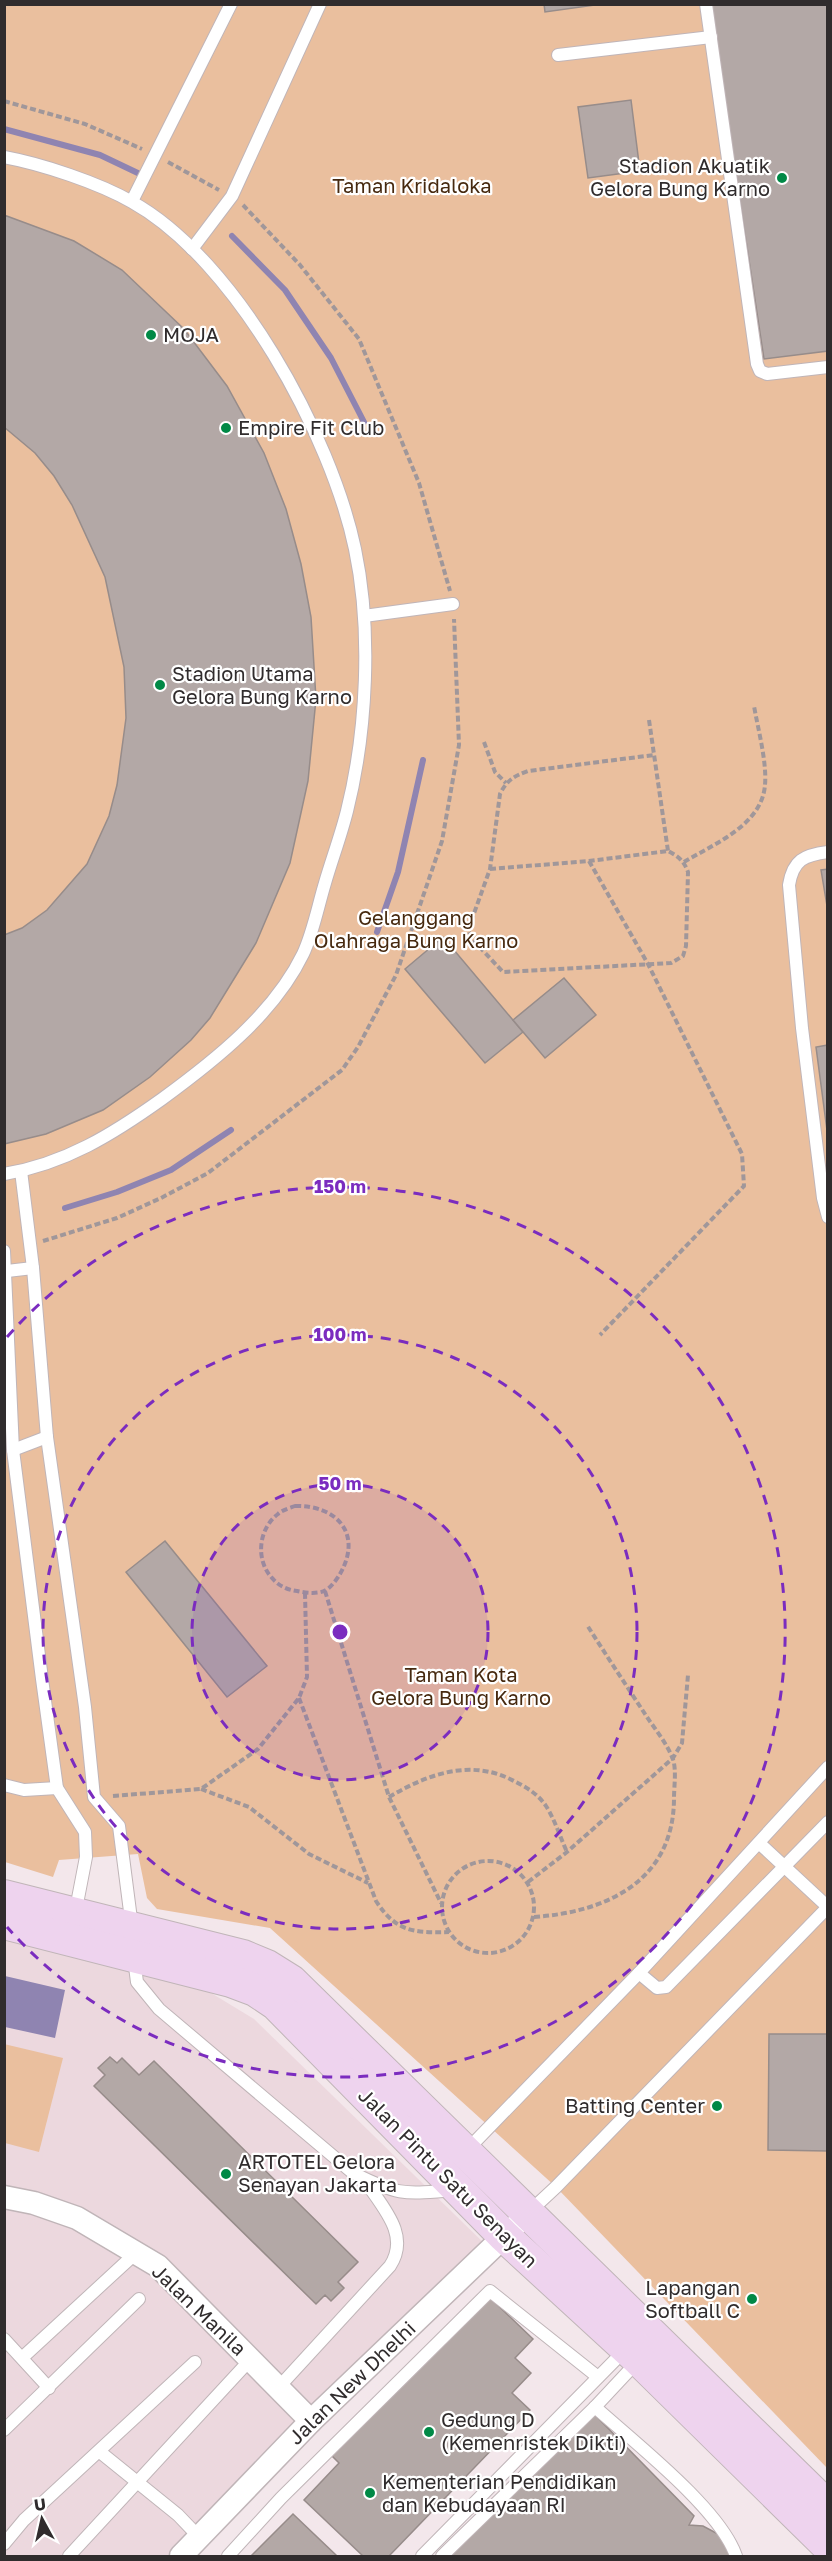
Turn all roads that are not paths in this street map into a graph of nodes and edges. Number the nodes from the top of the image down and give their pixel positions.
1 (231, 4) edge
2 (320, 4) edge
3 (706, 4) edge
4 (711, 37) junction
5 (558, 55) dead end
6 (4, 157) edge
7 (132, 201) junction
8 (192, 249) junction
9 (828, 367) edge
10 (453, 604) road end
11 (364, 616) junction
12 (828, 852) edge
13 (21, 1171) junction
14 (4, 1174) edge
15 (828, 1217) edge
16 (4, 1251) edge
17 (33, 1268) junction
18 (7, 1271) junction
19 (47, 1437) junction
20 (13, 1450) junction
21 (828, 1767) edge
22 (4, 1785) edge
23 (57, 1788) junction
24 (828, 1821) edge
25 (759, 1843) junction
26 (784, 1865) junction
27 (4, 1896) edge
28 (828, 1907) edge
29 (4, 1923) edge
30 (72, 1927) junction
31 (133, 1940) junction
32 (639, 1973) junction
33 (465, 2152) junction
34 (363, 2178) junction
35 (457, 2190) junction
36 (4, 2197) edge
37 (527, 2213) junction
38 (504, 2236) junction
39 (137, 2252) junction
40 (139, 2299) dead end
41 (4, 2339) edge
42 (641, 2349) junction
43 (23, 2357) junction
44 (250, 2360) junction
45 (195, 2362) dead end
46 (598, 2377) junction
47 (49, 2388) junction
48 (278, 2388) junction
49 (595, 2407) junction
50 (311, 2421) junction
51 (4, 2430) edge
52 (100, 2452) junction
53 (136, 2483) junction
54 (811, 2504) edge
55 (200, 2538) junction
56 (4, 2544) edge
57 (828, 2546) edge
58 (69, 2556) edge
59 (181, 2556) edge
60 (228, 2556) edge
61 (422, 2556) edge
62 (442, 2556) edge
63 (736, 2556) edge

1 - 7 lane
2 - 8 lane
3 - 4 lane
4 - 5 lane
4 - 9 lane
6 - 7 lane
7 - 8 lane
8 - 11 lane
10 - 11 lane
11 - 13 lane
12 - 15 lane
13 - 14 lane
13 - 17 lane
16 - 18 lane
17 - 18 lane
17 - 19 lane
18 - 20 lane
19 - 20 lane
19 - 31 lane
20 - 23 lane
21 - 25 lane
22 - 23 lane
23 - 30 lane
24 - 26 lane
25 - 26 lane
25 - 32 lane
26 - 28 lane
26 - 32 lane
27 - 30 main road, Jalan Pintu Satu Senayan
28 - 37 lane
29 - 30 main road, Jalan Pintu Satu Senayan
30 - 31 main road, Jalan Pintu Satu Senayan
31 - 33 main road, Jalan Pintu Satu Senayan
31 - 34 lane
31 - 35 main road, Jalan Pintu Satu Senayan
32 - 33 lane
33 - 37 main road, Jalan Pintu Satu Senayan
34 - 35 lane
34 - 48 lane
35 - 38 main road, Jalan Pintu Satu Senayan
36 - 39 street, Jalan Manila
37 - 38 street, Jalan New Dhelhi
37 - 42 main road, Jalan Pintu Satu Senayan
38 - 42 main road, Jalan Pintu Satu Senayan
38 - 50 street, Jalan New Dhelhi
39 - 43 lane
39 - 44 street, Jalan Manila
40 - 47 lane
41 - 43 lane
42 - 46 lane
42 - 49 lane
42 - 54 main road, Jalan Pintu Satu Senayan
43 - 47 lane
44 - 48 street, Jalan Manila
44 - 53 lane
45 - 52 lane
46 - 60 lane
46 - 61 lane
47 - 51 lane
48 - 50 street, Jalan Manila
49 - 62 lane
49 - 63 lane
50 - 55 street, Jalan New Dhelhi
52 - 53 lane
52 - 56 lane
53 - 55 lane
53 - 58 lane
54 - 57 main road, Jalan Pintu Satu Senayan
55 - 59 street, Jalan New Dhelhi

